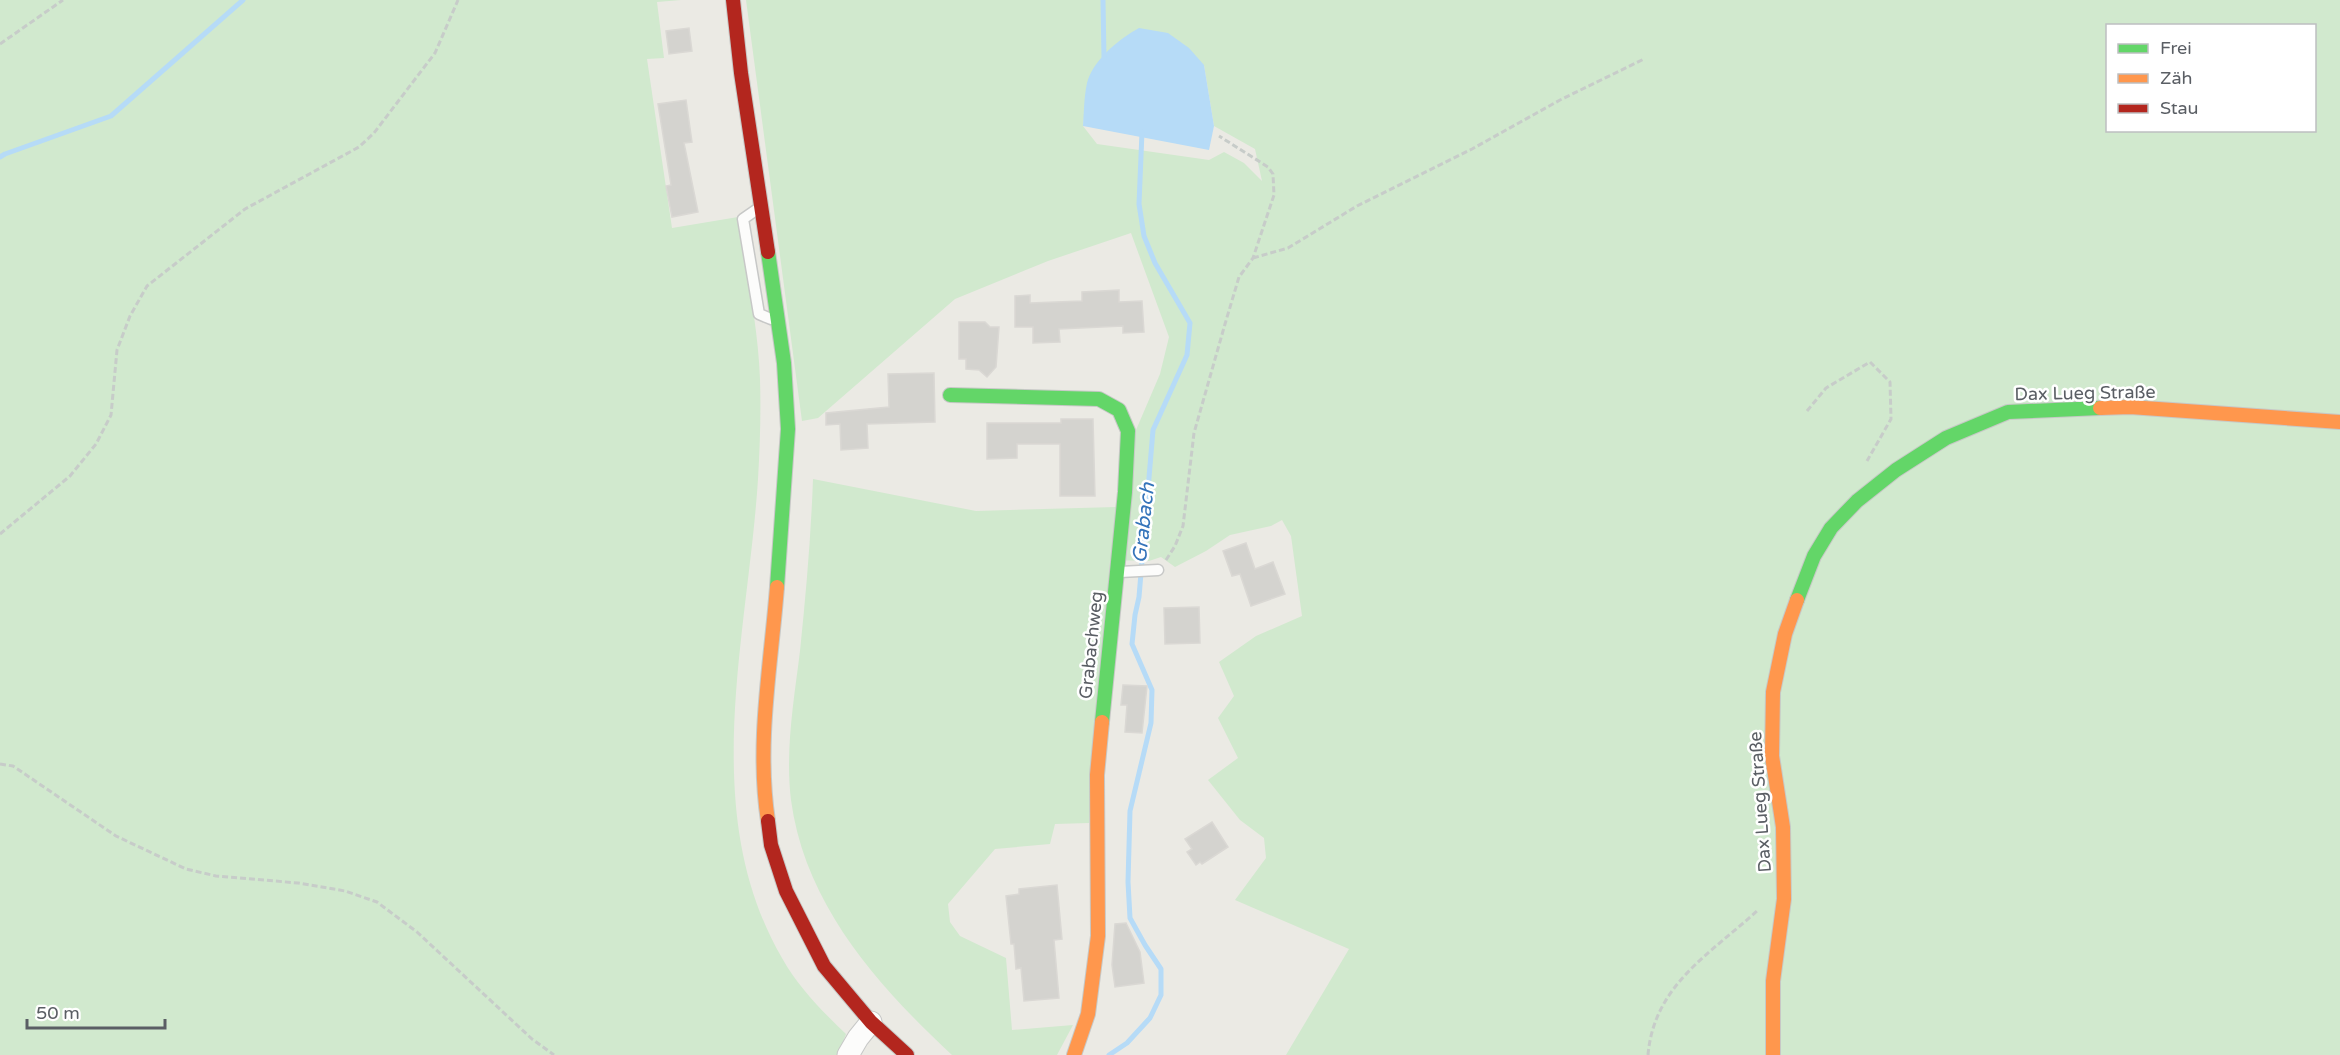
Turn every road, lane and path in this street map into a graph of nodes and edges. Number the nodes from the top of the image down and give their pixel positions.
1 (63, 0) edge
2 (458, 0) edge
3 (733, 0) edge
4 (0, 44) edge
5 (1644, 59) dead end
6 (1219, 136) dead end
7 (761, 206) junction
8 (1253, 258) junction
9 (778, 322) junction
10 (950, 395) dead end
11 (1807, 411) dead end
12 (2340, 422) edge
13 (1865, 465) dead end
14 (0, 534) edge
15 (1153, 570) joint
16 (1117, 573) junction
17 (0, 764) edge
18 (1784, 885) junction
19 (871, 1022) junction
20 (554, 1055) edge
21 (848, 1055) edge
22 (907, 1055) edge
23 (1074, 1055) edge
24 (1648, 1055) edge
25 (1773, 1055) edge

1 - 4 path
2 - 14 path
3 - 7 street
5 - 8 path
6 - 8 path
7 - 9 street
7 - 9 lane
8 - 15 path
9 - 19 street
10 - 16 street, Grabachweg
11 - 13 path
12 - 18 street, Dax Lueg Straße
15 - 16 lane
16 - 23 street, Grabachweg
17 - 20 path
18 - 24 path
18 - 25 street, Dax Lueg Straße
19 - 21 street
19 - 22 street

